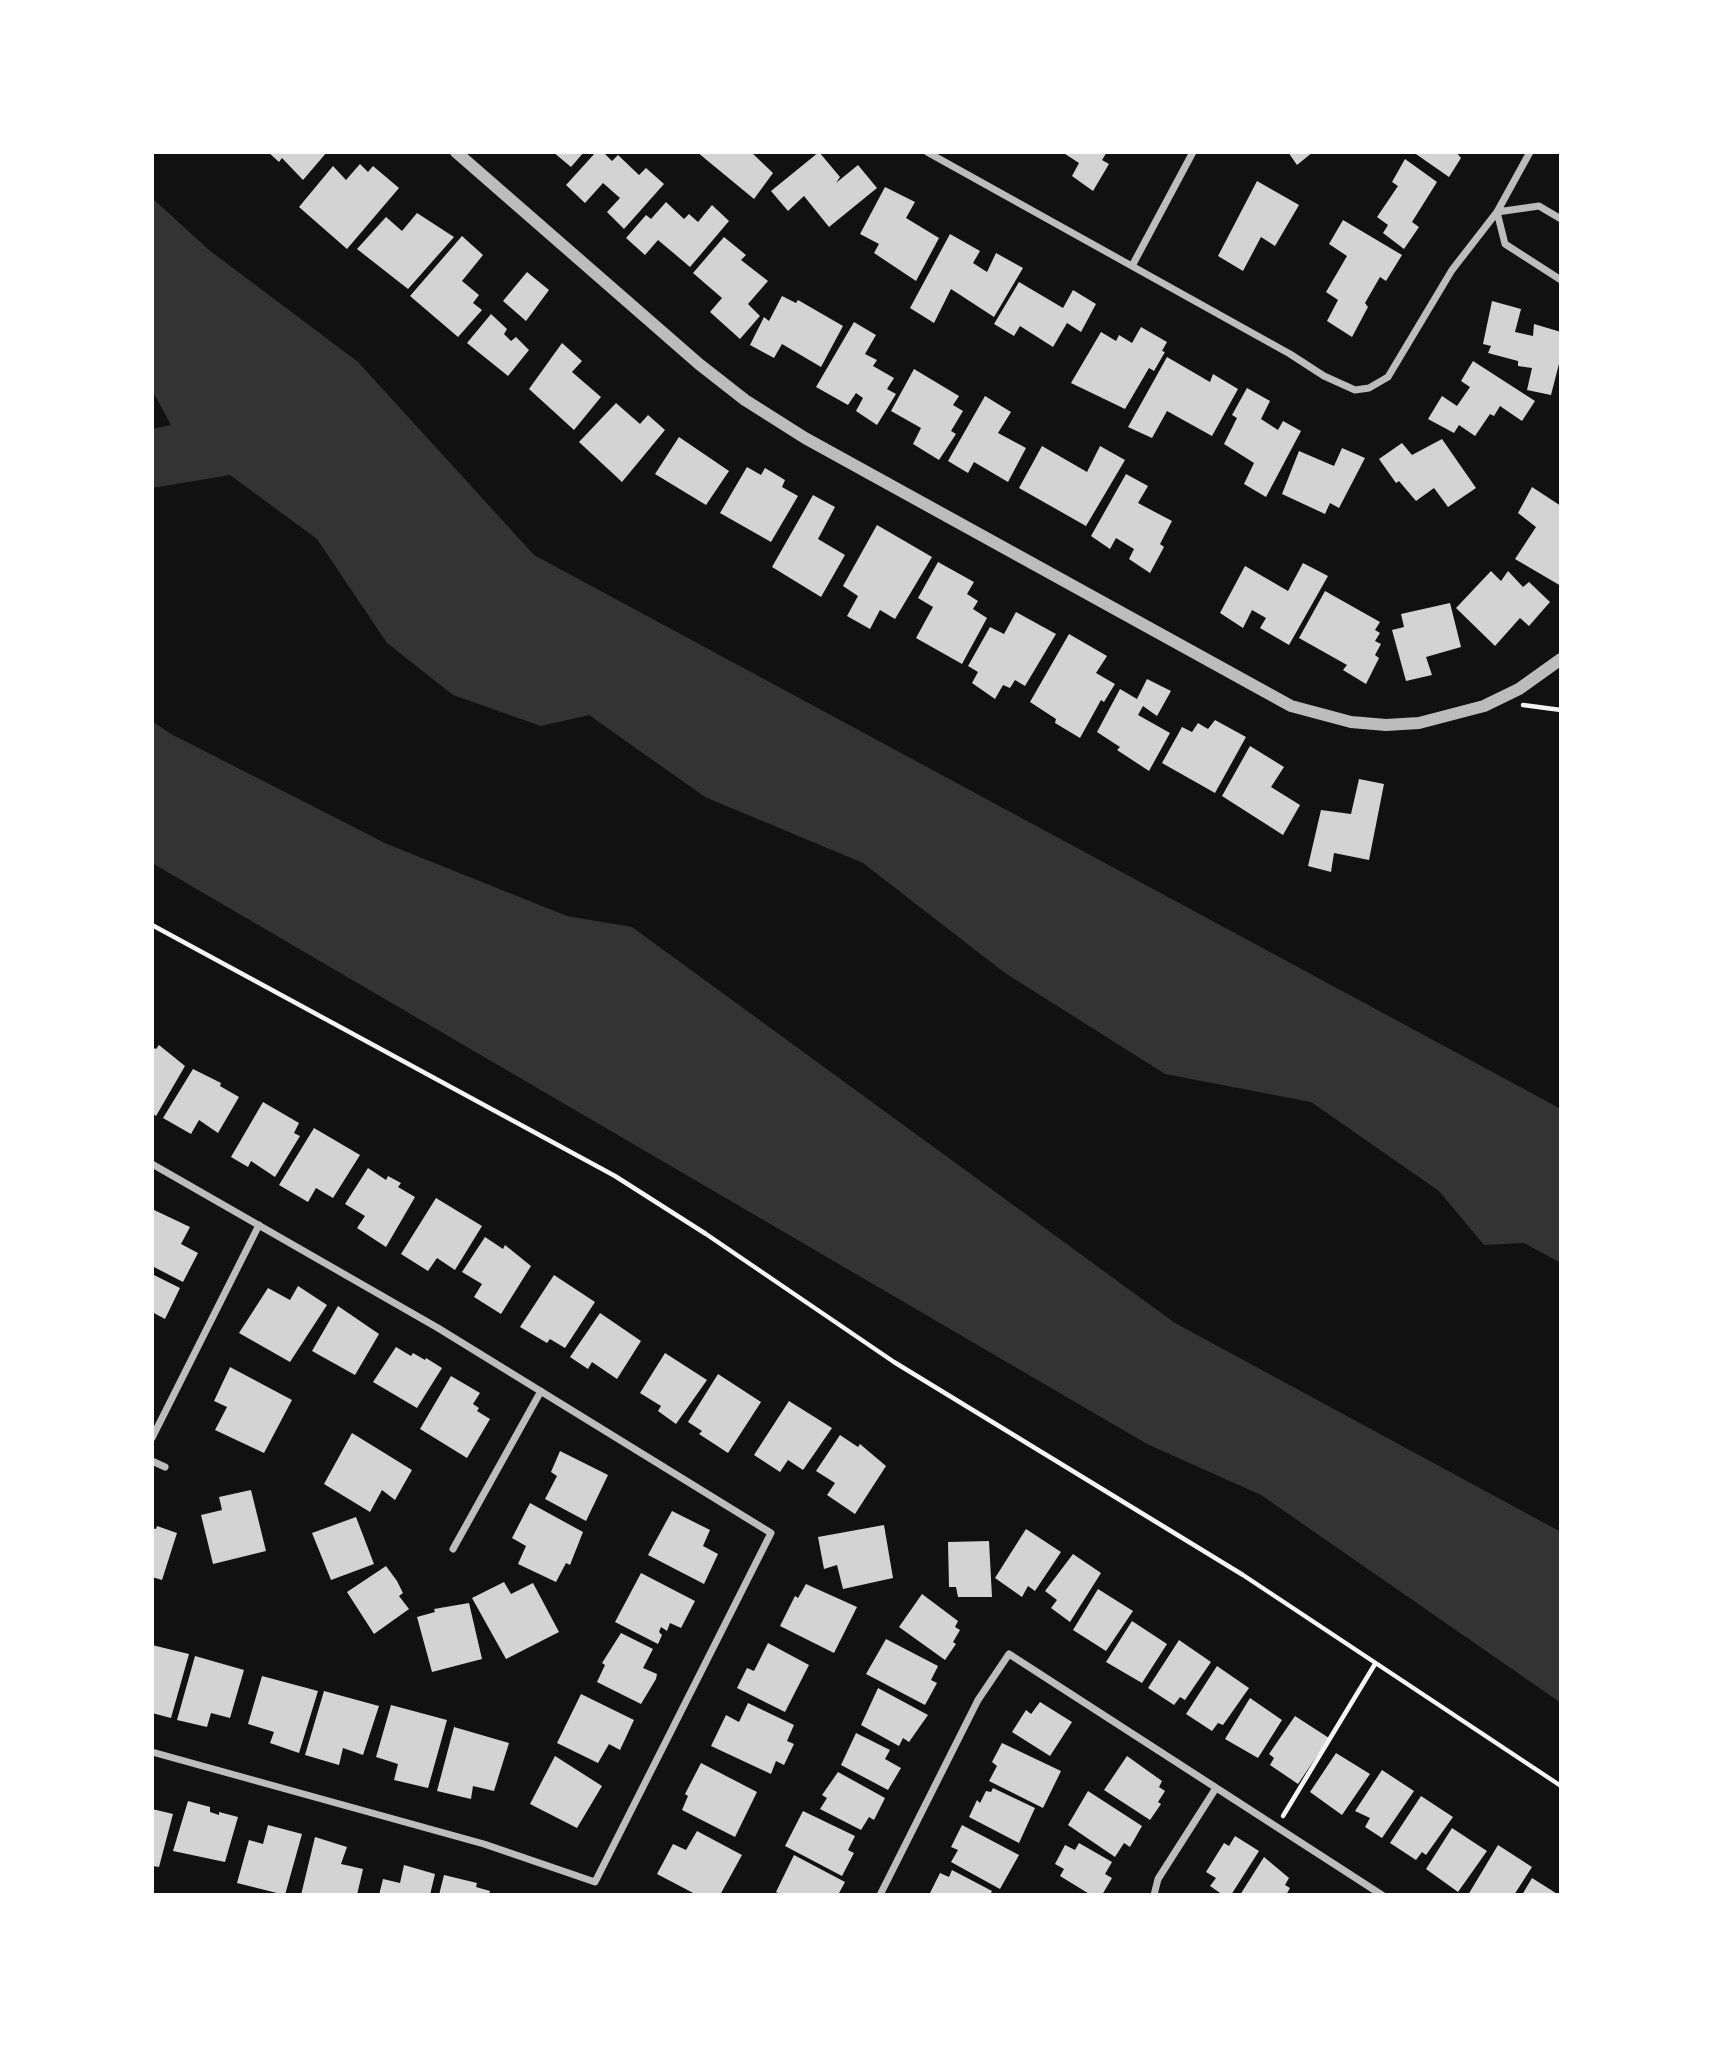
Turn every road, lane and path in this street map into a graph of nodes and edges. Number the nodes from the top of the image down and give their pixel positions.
1 (456, 152) edge
2 (928, 152) edge
3 (1193, 152) edge
4 (1530, 152) edge
5 (1497, 212) junction
6 (1561, 219) edge
7 (1132, 266) junction
8 (1561, 281) edge
9 (1561, 659) edge
10 (1498, 699) junction
11 (1561, 710) edge
12 (152, 925) edge
13 (152, 1164) edge
14 (259, 1225) junction
15 (541, 1391) junction
16 (152, 1438) edge
17 (152, 1461) edge
18 (165, 1467) dead end
19 (453, 1549) dead end
20 (1375, 1664) junction
21 (152, 1752) edge
22 (1561, 1786) edge
23 (1216, 1788) junction
24 (1276, 1828) junction
25 (880, 1895) edge
26 (1154, 1895) edge
27 (1382, 1895) edge

1 - 10 street
2 - 7 street
3 - 7 street
4 - 5 street
5 - 6 street
5 - 7 street
5 - 8 street
9 - 10 street
10 - 11 path
12 - 20 path
13 - 14 street
14 - 15 street
14 - 16 street
15 - 19 street
15 - 21 street
17 - 18 street
20 - 22 path
20 - 24 path
23 - 24 street
23 - 25 street
23 - 26 street
24 - 27 street

